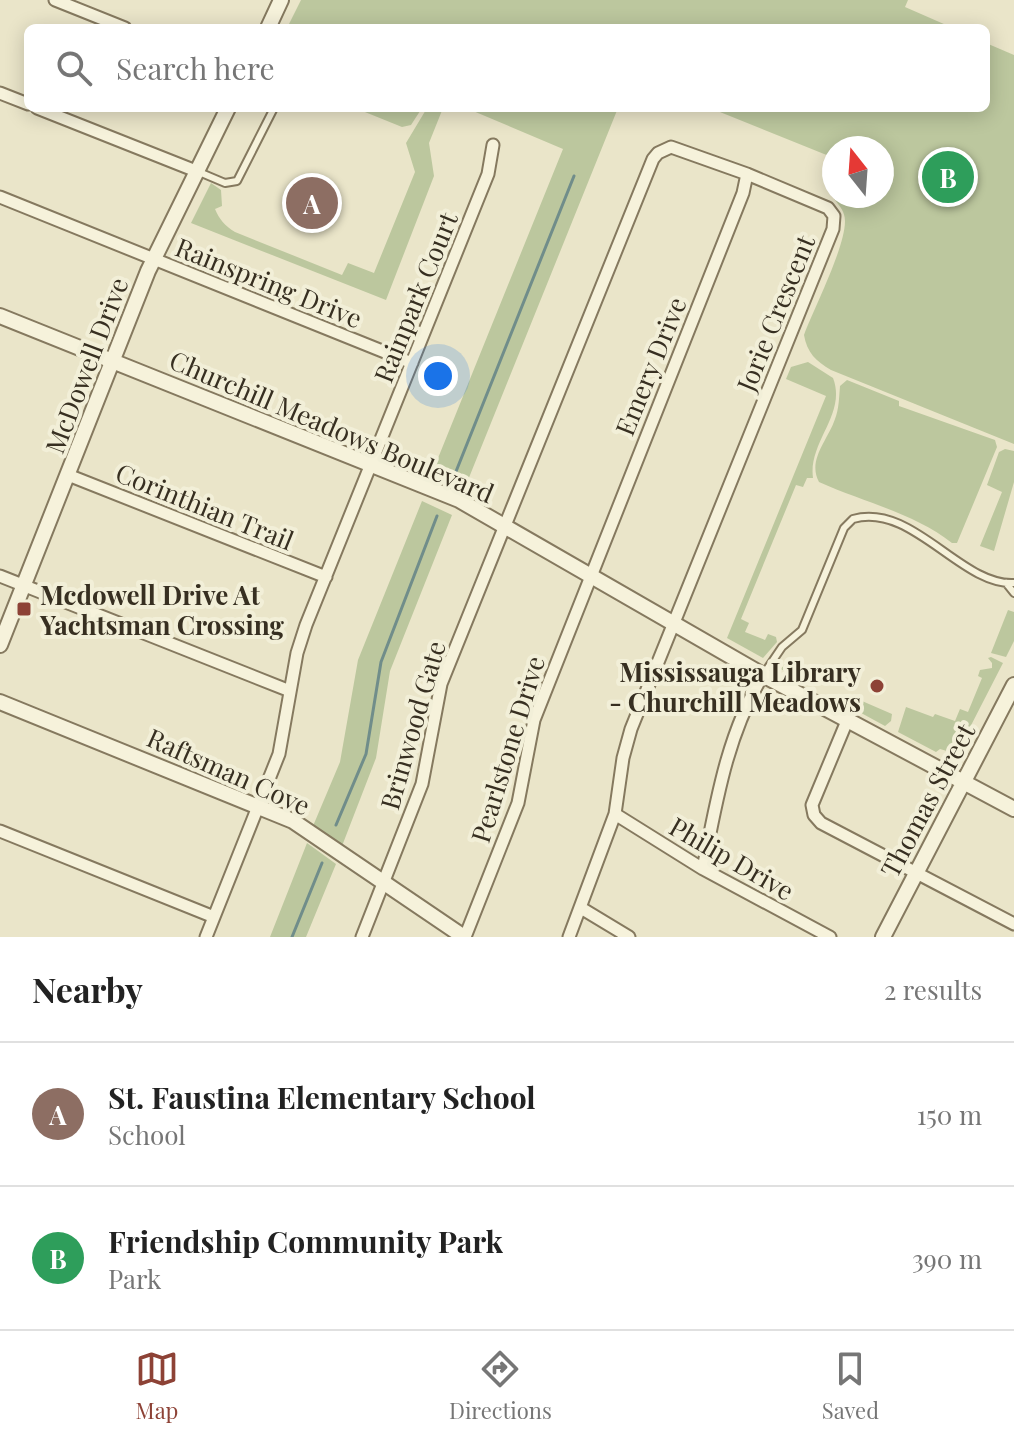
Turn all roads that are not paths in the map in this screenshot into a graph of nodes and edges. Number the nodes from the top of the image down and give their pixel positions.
1 (55, 0) edge
2 (281, 0) edge
3 (115, 24) edge
4 (270, 24) edge
5 (0, 93) edge
6 (24, 102) edge
7 (47, 112) edge
8 (226, 112) edge
9 (272, 112) edge
10 (493, 145) dead end
11 (196, 171) junction
12 (747, 174) junction
13 (0, 197) edge
14 (154, 259) junction
15 (0, 316) edge
16 (113, 361) junction
17 (412, 363) junction
18 (371, 464) junction
19 (68, 475) junction
20 (505, 525) junction
21 (591, 574) junction
22 (0, 576) edge
23 (326, 577) junction
24 (1010, 583) edge
25 (24, 586) junction
26 (1014, 593) edge
27 (675, 623) junction
28 (0, 645) edge
29 (763, 675) junction
30 (290, 691) junction
31 (1012, 692) edge
32 (0, 702) edge
33 (847, 721) junction
34 (964, 783) junction
35 (258, 805) junction
36 (1014, 809) edge
37 (615, 814) junction
38 (0, 831) edge
39 (703, 869) junction
40 (915, 873) junction
41 (383, 883) junction
42 (581, 908) junction
43 (214, 917) junction
44 (1014, 924) edge
45 (206, 937) edge
46 (362, 937) edge
47 (465, 937) edge
48 (569, 937) edge
49 (629, 937) edge
50 (830, 937) edge
51 (883, 937) edge

1 - 3 street
2 - 4 street
5 - 6 street
7 - 11 street
8 - 11 street, McDowell Drive
9 - 11 lane
10 - 17 street, Rainpark Court
11 - 14 street, McDowell Drive
12 - 20 street, Jorie Crescent
12 - 21 street, Emery Drive
12 - 27 street, Jorie Crescent
13 - 14 street, Rainspring Drive
14 - 16 street, McDowell Drive
14 - 17 street, Rainspring Drive
15 - 16 street, Churchill Meadows Boulevard
16 - 18 street, Churchill Meadows Boulevard
16 - 19 street, McDowell Drive
17 - 18 street, Rainpark Court
18 - 20 street, Churchill Meadows Boulevard
18 - 23 street, Rainpark Court
19 - 23 street, Corinthian Trail
19 - 25 street, McDowell Drive
20 - 21 street, Churchill Meadows Boulevard
20 - 41 street, Brinwood Gate
21 - 27 street, Churchill Meadows Boulevard
21 - 47 street, Pearlstone Drive
22 - 25 street
23 - 30 street, Rainpark Court
24 - 26 lane
24 - 29 lane
25 - 28 street, McDowell Drive
25 - 30 street
27 - 29 street, Churchill Meadows Boulevard
27 - 37 street
29 - 33 street, Churchill Meadows Boulevard
29 - 39 street
30 - 35 street, Rainpark Court
31 - 34 street, Thomas Street
32 - 35 street, Raftsman Cove
33 - 34 street, Churchill Meadows Boulevard
33 - 40 street
34 - 36 street, Churchill Meadows Boulevard
34 - 40 street, Thomas Street
35 - 41 street, Raftsman Cove
35 - 43 street, Rainpark Court
37 - 39 street, Philip Drive
37 - 42 street
38 - 43 street
39 - 50 street, Philip Drive
40 - 44 street
40 - 51 street, Thomas Street
41 - 46 street, Brinwood Gate
41 - 47 street, Raftsman Cove
42 - 48 street
42 - 49 street
43 - 45 street, Rainpark Court

